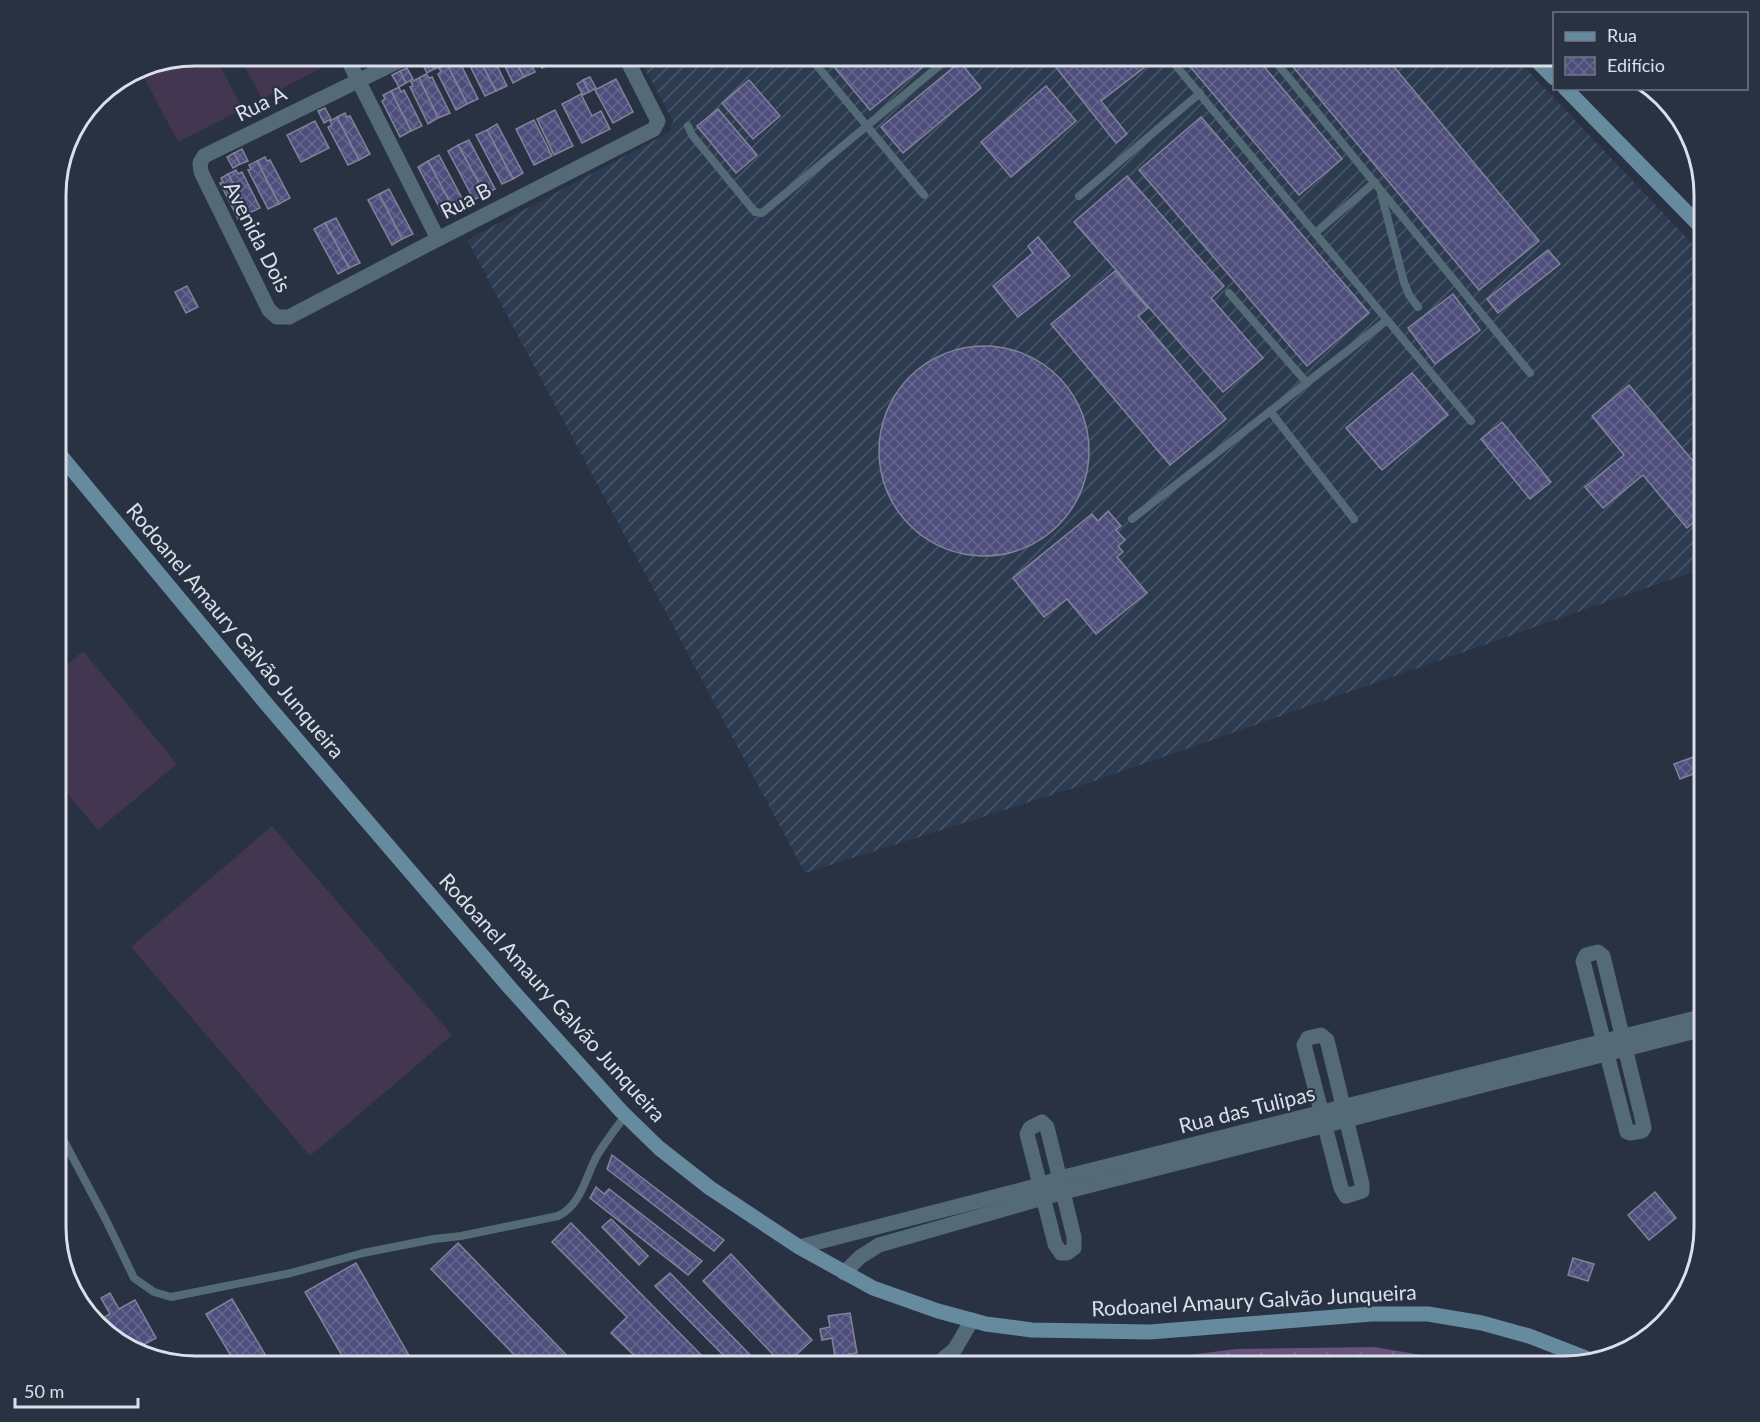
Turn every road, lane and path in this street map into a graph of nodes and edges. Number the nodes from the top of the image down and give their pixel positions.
1 (350, 66) edge
2 (389, 66) edge
3 (630, 66) edge
4 (817, 66) edge
5 (939, 66) edge
6 (1177, 66) edge
7 (1279, 66) edge
8 (1542, 66) edge
9 (1553, 77) edge
10 (358, 81) junction
11 (1567, 90) edge
12 (1200, 93) junction
13 (867, 125) junction
14 (688, 126) dead end
15 (200, 163) joint
16 (1377, 186) junction
17 (924, 195) dead end
18 (1079, 196) dead end
19 (1694, 220) edge
20 (1315, 232) junction
21 (438, 239) junction
22 (1229, 293) dead end
23 (1418, 307) dead end
24 (289, 317) joint
25 (1387, 320) junction
26 (1530, 373) dead end
27 (1307, 383) junction
28 (1270, 411) junction
29 (1471, 421) dead end
30 (66, 462) edge
31 (1132, 519) dead end
32 (1354, 519) dead end
33 (1694, 1019) edge
34 (1694, 1031) edge
35 (1624, 1043) junction
36 (1606, 1047) junction
37 (1346, 1114) junction
38 (625, 1116) junction
39 (1324, 1120) junction
40 (66, 1145) edge
41 (1062, 1185) junction
42 (1042, 1191) junction
43 (799, 1247) junction
44 (844, 1273) junction
45 (972, 1320) junction
46 (1579, 1355) edge
47 (947, 1356) edge

1 - 10 street
2 - 10 street, Rua A
3 - 21 street, Rua B
4 - 13 lane
5 - 13 lane
6 - 12 lane
7 - 16 lane
8 - 9 main road
10 - 15 street, Rua A
10 - 21 street
11 - 19 main road
12 - 18 lane
12 - 20 lane
13 - 14 lane
13 - 17 lane
15 - 24 street, Avenida Dois
16 - 20 lane
16 - 23 lane
16 - 26 lane
20 - 25 lane
21 - 24 street, Rua B
22 - 27 lane
25 - 27 lane
25 - 29 lane
27 - 28 lane
28 - 31 lane
28 - 32 lane
30 - 38 main road, Rodoanel Amaury Galvão Junqueira
33 - 35 street, Rua das Tulipas
34 - 35 street, Rua das Tulipas
35 - 36 street, Rua das Tulipas
35 - 36 street
35 - 36 street
36 - 37 street, Rua das Tulipas
37 - 39 street, Rua das Tulipas
37 - 39 street
37 - 39 street
38 - 40 lane
38 - 43 main road, Rodoanel Amaury Galvão Junqueira
39 - 41 street, Rua das Tulipas
41 - 42 street, Rua das Tulipas
41 - 42 street
41 - 42 street
42 - 43 street, Rua das Tulipas
42 - 44 street, Rua das Tulipas
43 - 44 main road, Rodoanel Amaury Galvão Junqueira
44 - 45 main road, Rodoanel Amaury Galvão Junqueira
45 - 46 main road, Rodoanel Amaury Galvão Junqueira
45 - 47 street

